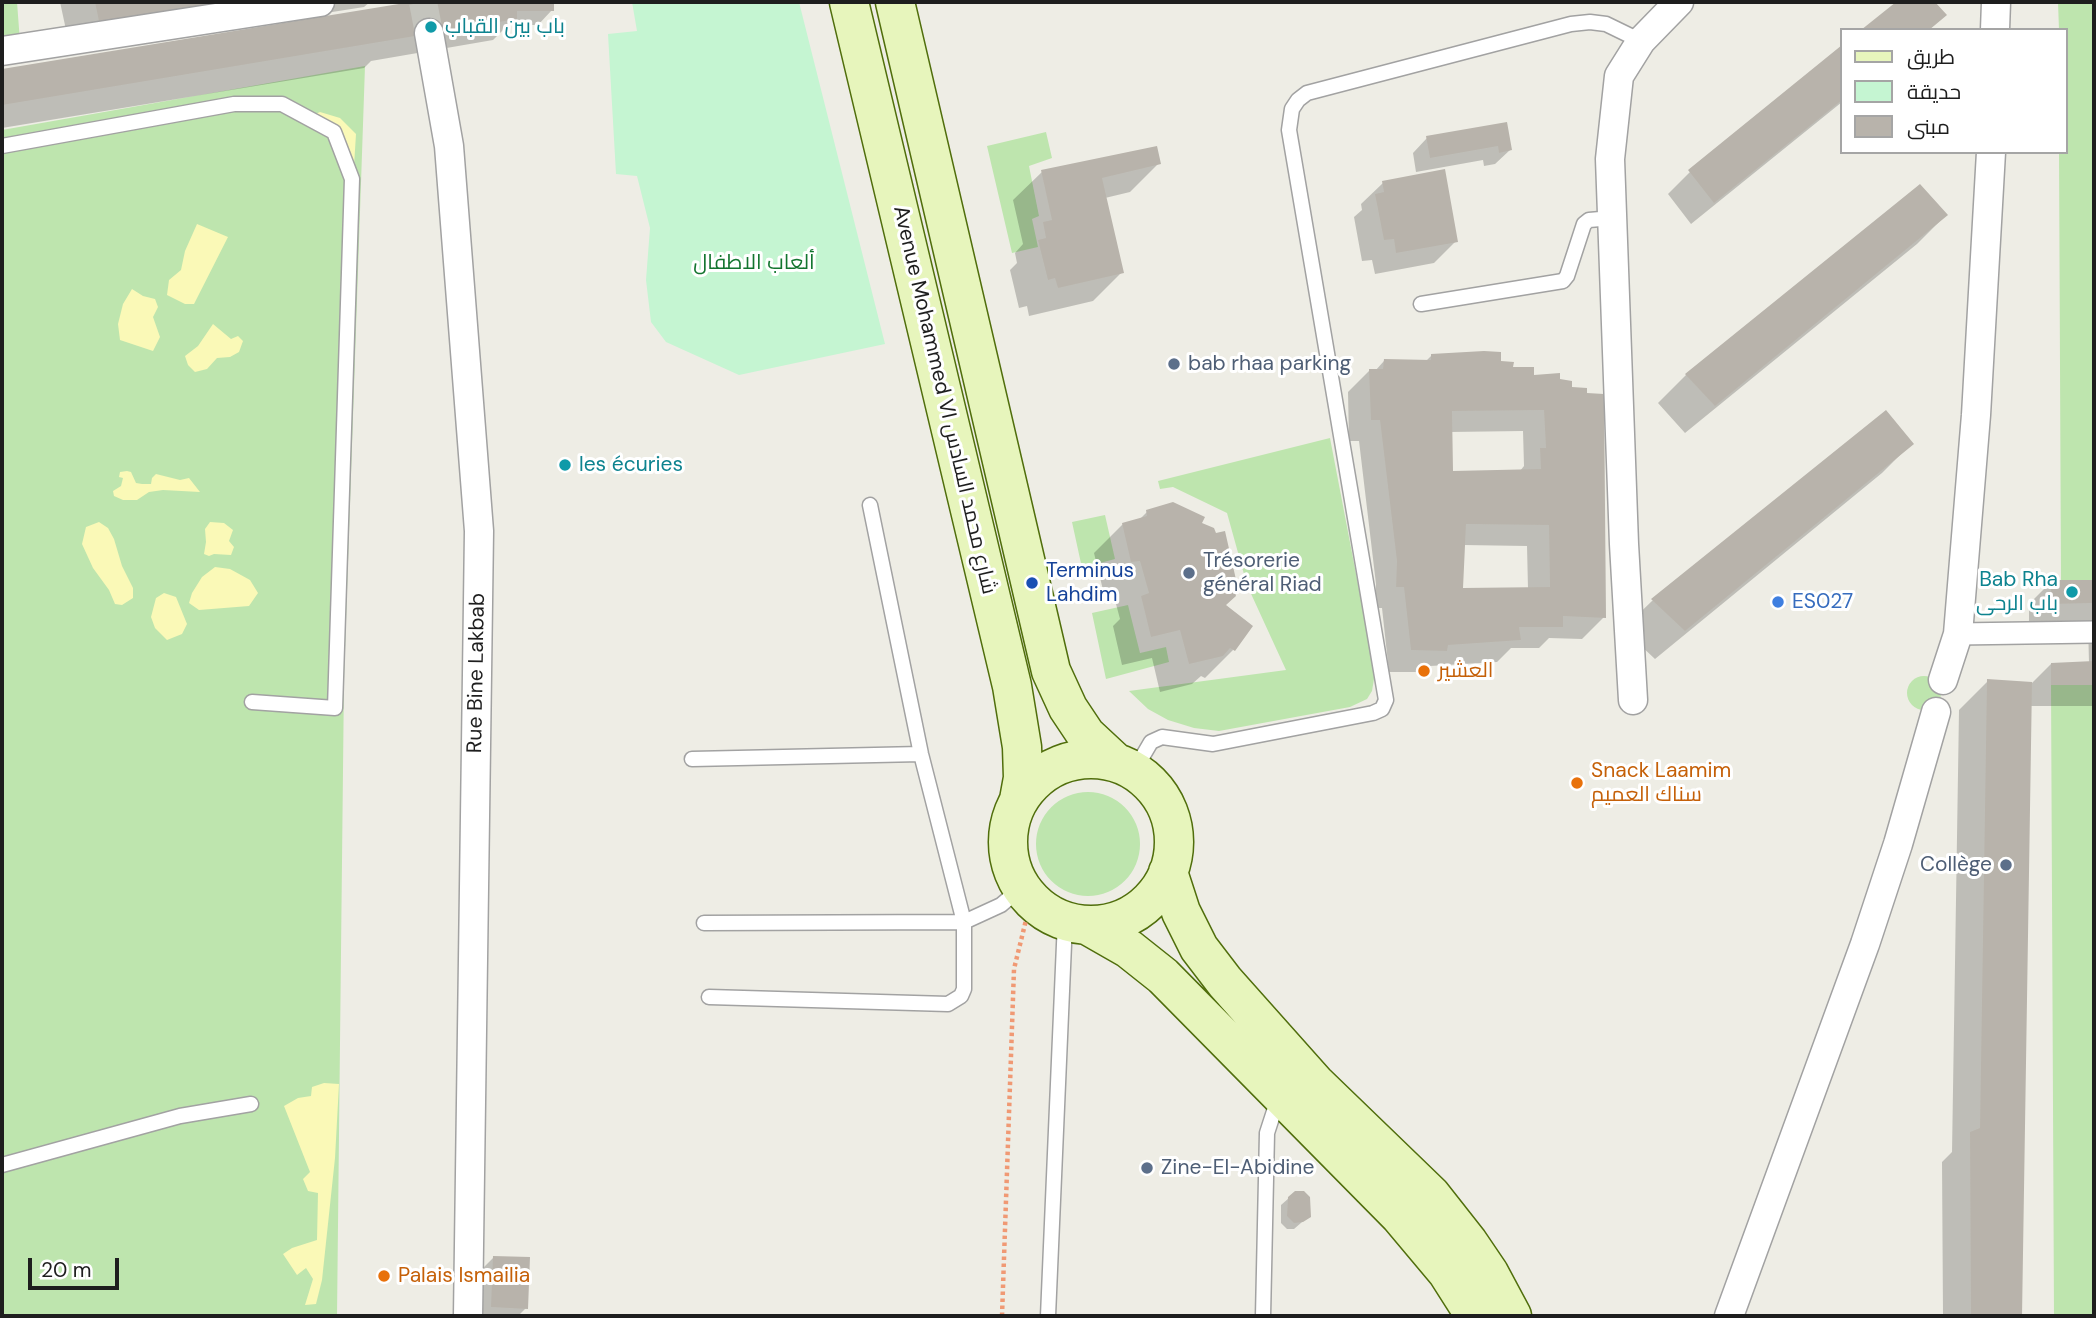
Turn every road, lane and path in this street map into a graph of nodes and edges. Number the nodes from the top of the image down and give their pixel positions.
1 (320, 2) edge
2 (849, 2) edge
3 (895, 2) edge
4 (1679, 2) edge
5 (1996, 2) edge
6 (1996, 28) edge
7 (429, 33) tunnel mouth
8 (1641, 41) junction
9 (2, 51) edge
10 (2, 146) edge
11 (1991, 154) edge
12 (1612, 218) junction
13 (1421, 304) dead end
14 (870, 505) dead end
15 (2094, 632) edge
16 (1958, 634) junction
17 (1943, 680) dead end
18 (1633, 700) dead end
19 (251, 702) dead end
20 (1936, 712) dead end
21 (922, 754) junction
22 (692, 759) dead end
23 (1125, 766) junction
24 (1019, 800) junction
25 (1168, 872) junction
26 (1026, 894) junction
27 (964, 922) junction
28 (704, 923) dead end
29 (1076, 923) junction
30 (709, 997) dead end
31 (1279, 1096) junction
32 (251, 1104) dead end
33 (2, 1166) edge
34 (468, 1316) edge
35 (1002, 1316) edge
36 (1048, 1316) edge
37 (1263, 1316) edge
38 (1475, 1316) edge
39 (1512, 1316) edge
40 (1729, 1316) edge

1 - 9 street
2 - 24 main road, Avenue Mohammed VI شارع محمد السادس
3 - 23 main road, Avenue Mohammed VI شارع محمد السادس
4 - 8 street
5 - 6 street
7 - 34 street, Rue Bine Lakbab
8 - 12 street
8 - 23 lane
10 - 19 lane
11 - 16 street
12 - 13 lane
12 - 18 street
14 - 21 lane
15 - 16 street
16 - 17 street
20 - 40 street
21 - 22 lane
21 - 27 lane
23 - 24 main road
23 - 25 main road
24 - 26 main road
25 - 29 main road
25 - 39 main road
26 - 27 lane
26 - 29 main road
26 - 35 path
27 - 28 lane
27 - 30 lane
29 - 31 main road
29 - 36 lane
31 - 37 lane
31 - 38 main road
32 - 33 lane

